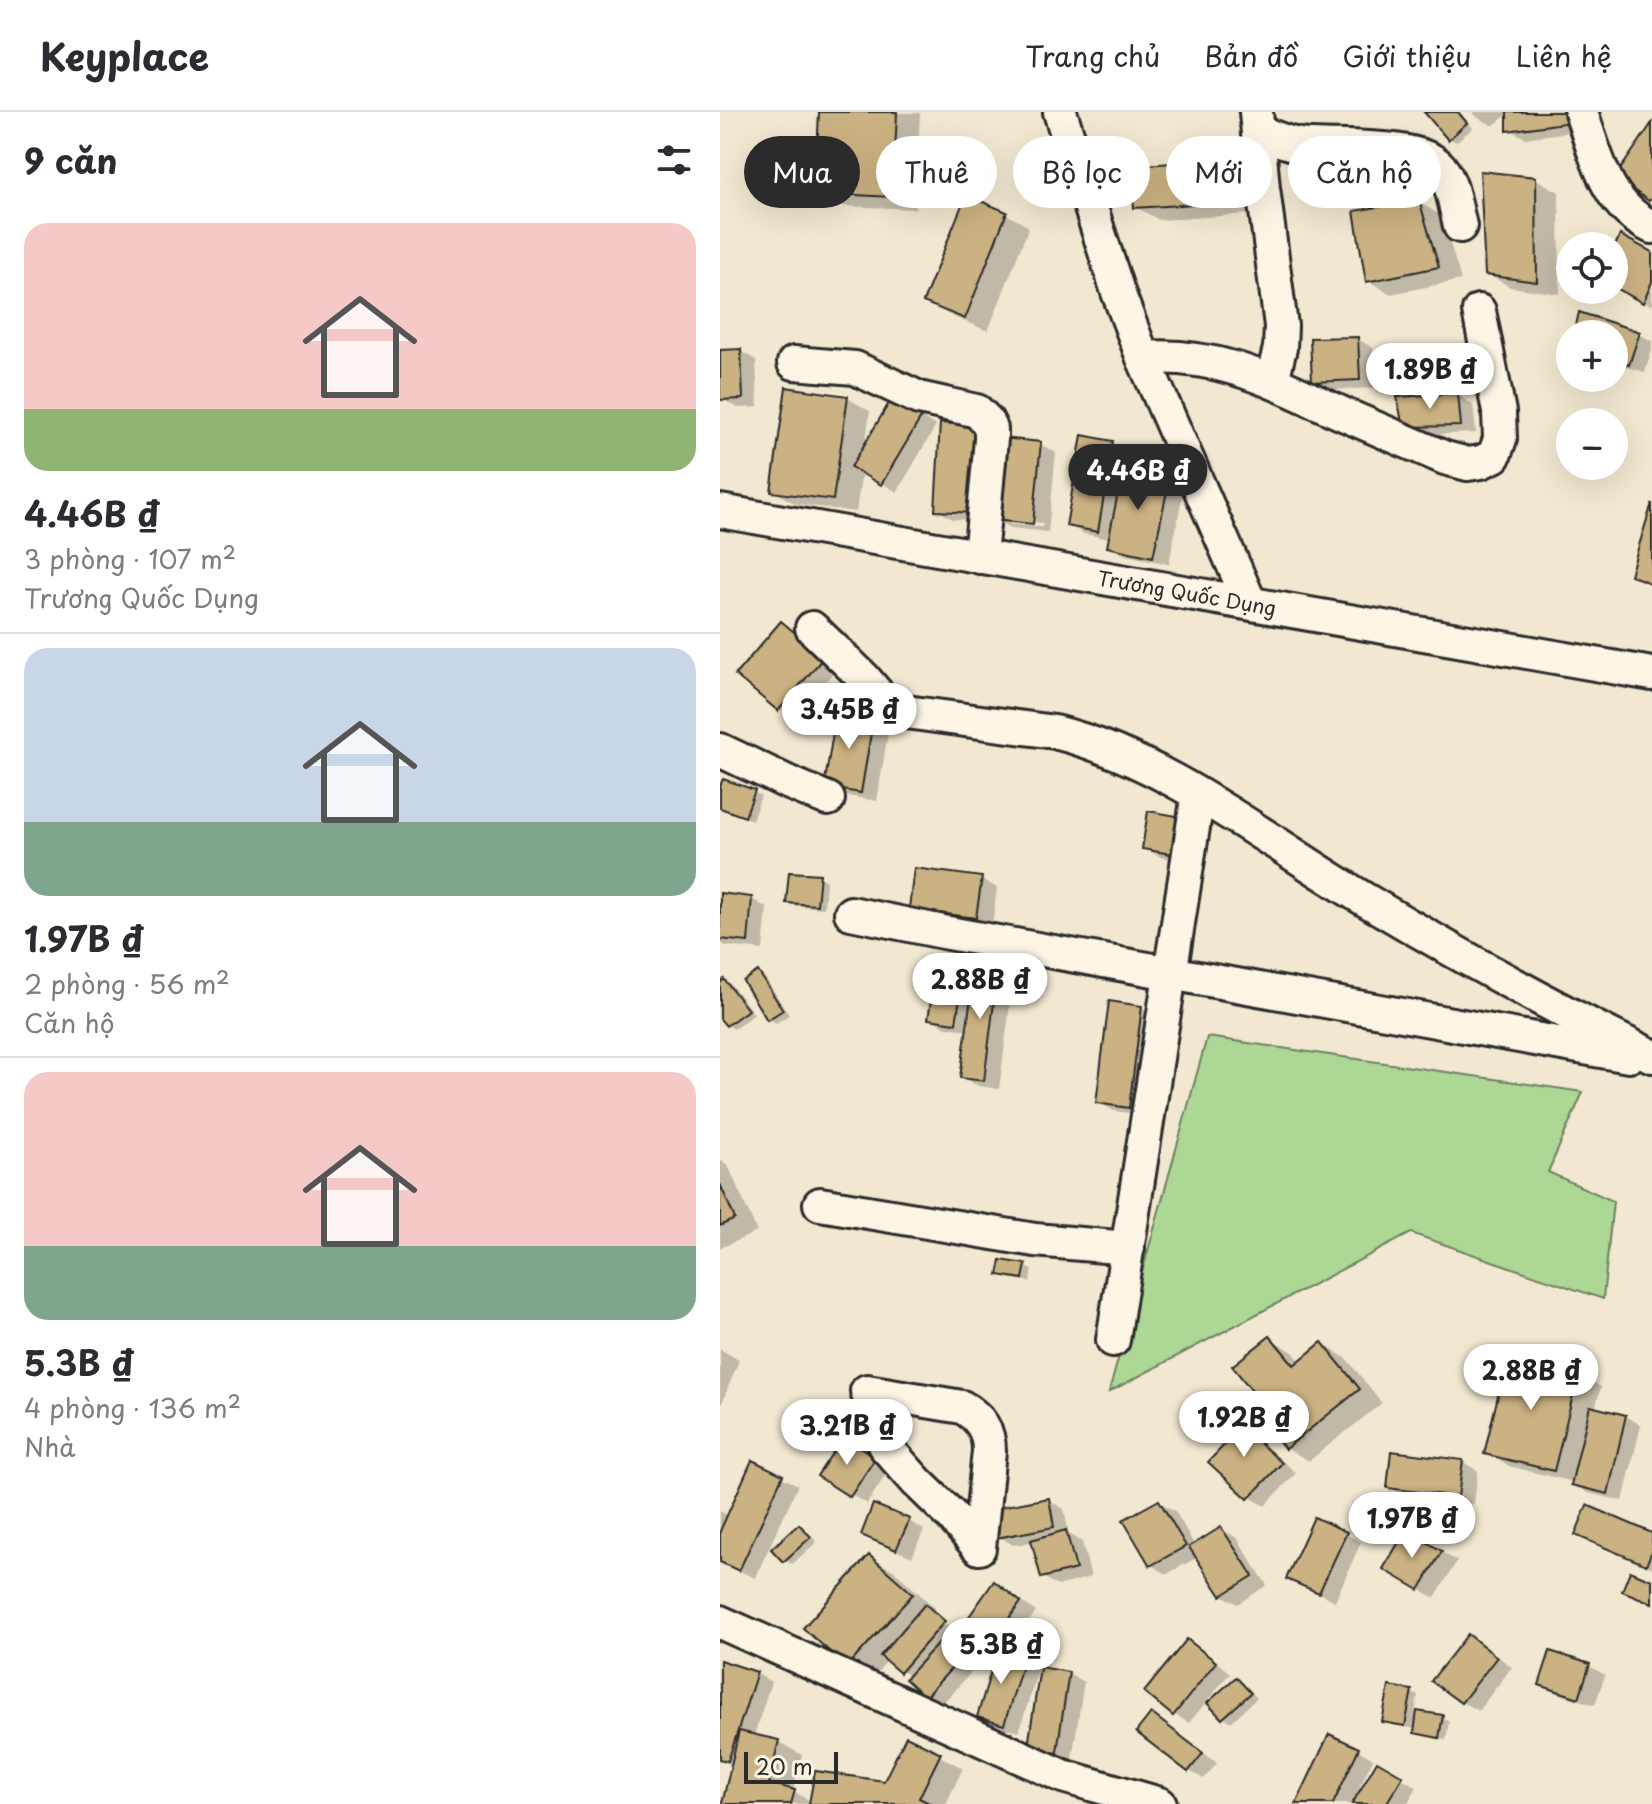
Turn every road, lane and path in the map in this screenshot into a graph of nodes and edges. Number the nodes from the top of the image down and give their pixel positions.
1 (1060, 112) edge
2 (1581, 112) edge
3 (1257, 122) edge
4 (1460, 226) dead end
5 (1652, 227) edge
6 (1479, 311) dead end
7 (1143, 358) junction
8 (794, 363) dead end
9 (1272, 381) junction
10 (720, 511) edge
11 (980, 557) junction
12 (1250, 603) junction
13 (812, 628) dead end
14 (1652, 674) edge
15 (720, 750) edge
16 (1198, 795) junction
17 (828, 799) dead end
18 (851, 913) dead end
19 (1171, 972) junction
20 (1652, 1058) edge
21 (820, 1204) dead end
22 (1128, 1248) junction
23 (1113, 1340) dead end
24 (867, 1391) joint
25 (720, 1622) edge
26 (1061, 1790) edge
27 (1160, 1804) edge

1 - 7 street
2 - 5 street
3 - 4 street
3 - 9 street
6 - 9 street
7 - 9 street
7 - 12 street
8 - 11 street
10 - 11 street, Trương Quốc Dụng
11 - 12 street, Trương Quốc Dụng
12 - 14 street, Trương Quốc Dụng
13 - 16 street
15 - 17 street
16 - 19 street
16 - 20 street
18 - 19 street
19 - 20 street
19 - 22 street
21 - 22 street
22 - 23 street
24 - 24 street
25 - 26 street
26 - 27 street

